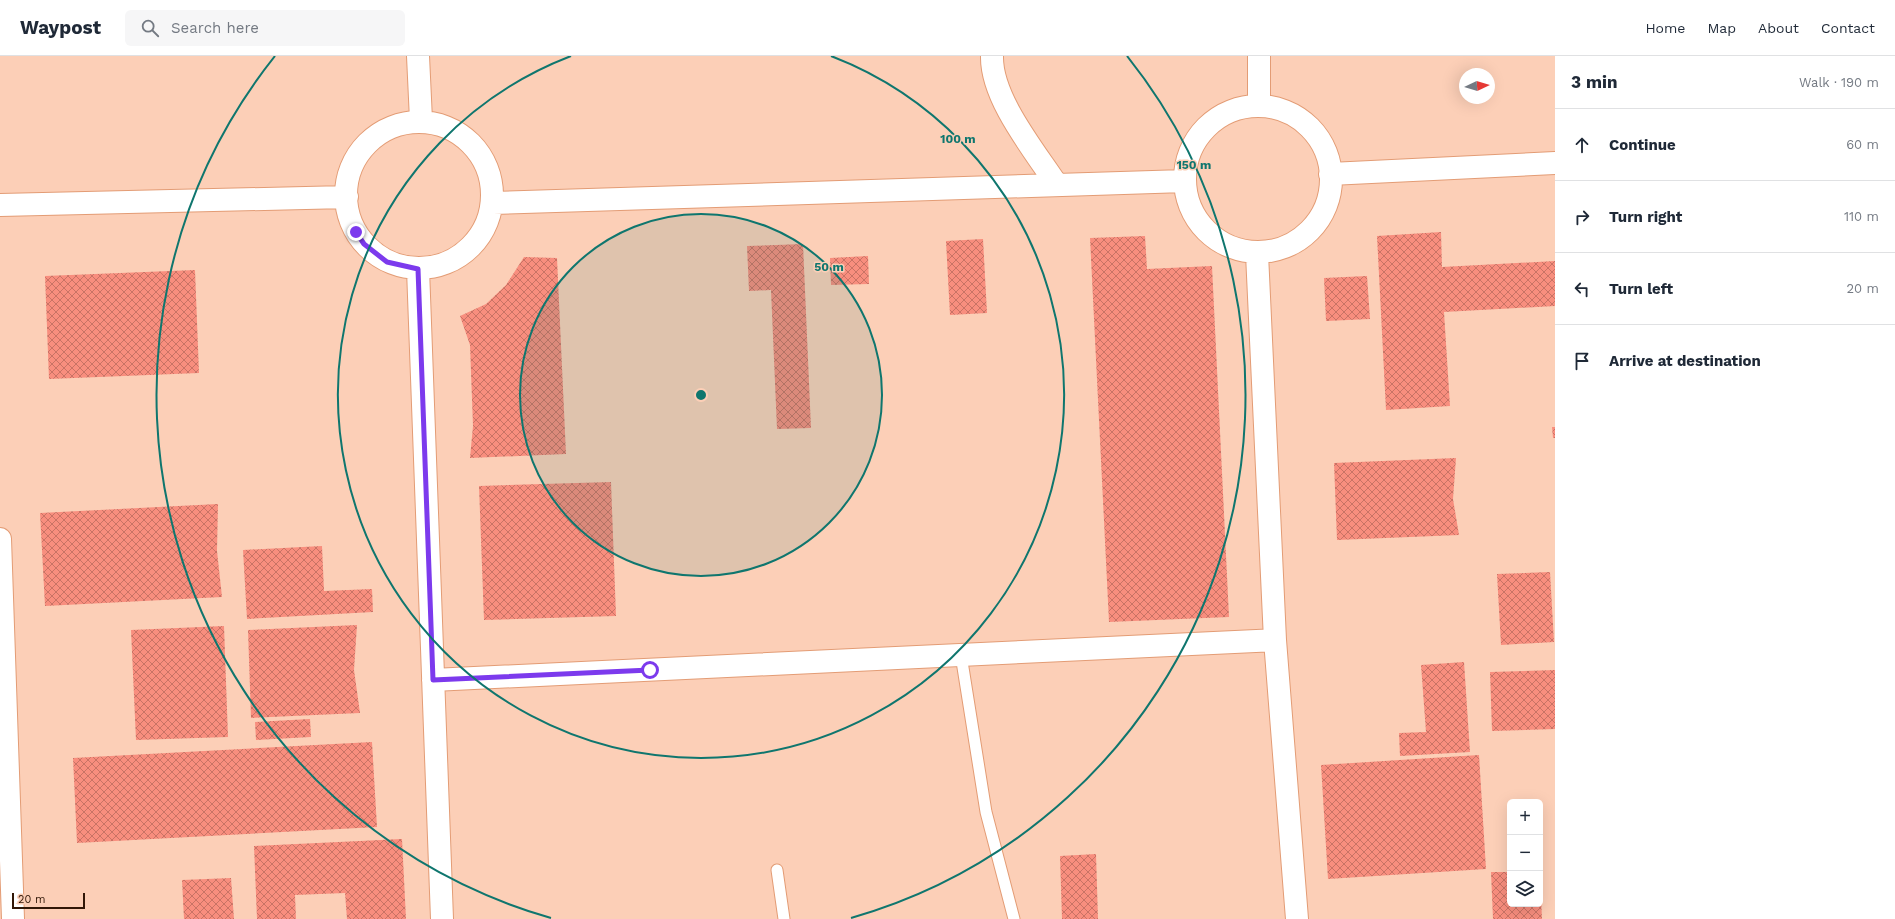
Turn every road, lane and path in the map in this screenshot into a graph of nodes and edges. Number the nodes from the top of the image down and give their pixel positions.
1 (418, 56) edge
2 (992, 56) edge
3 (1258, 58) edge
4 (1259, 105) junction
5 (421, 120) junction
6 (1555, 163) edge
7 (1330, 174) junction
8 (1185, 181) junction
9 (1056, 185) junction
10 (347, 197) junction
11 (493, 203) junction
12 (0, 205) edge
13 (1257, 254) junction
14 (418, 269) junction
15 (0, 539) edge
16 (1275, 640) junction
17 (961, 655) junction
18 (433, 680) junction
19 (777, 870) dead end
20 (13, 919) edge
21 (442, 919) edge
22 (784, 919) edge
23 (1014, 919) edge
24 (1297, 919) edge

1 - 5 street
2 - 9 street
3 - 4 street
4 - 7 street
4 - 8 street
5 - 10 street
5 - 11 street
6 - 7 street
7 - 13 street
8 - 9 street
8 - 13 street
9 - 11 street
10 - 12 street
10 - 14 street
11 - 14 street
13 - 16 street
14 - 18 street
15 - 20 street
16 - 17 street
16 - 24 street
17 - 18 street
17 - 23 lane
18 - 21 street
19 - 22 lane

